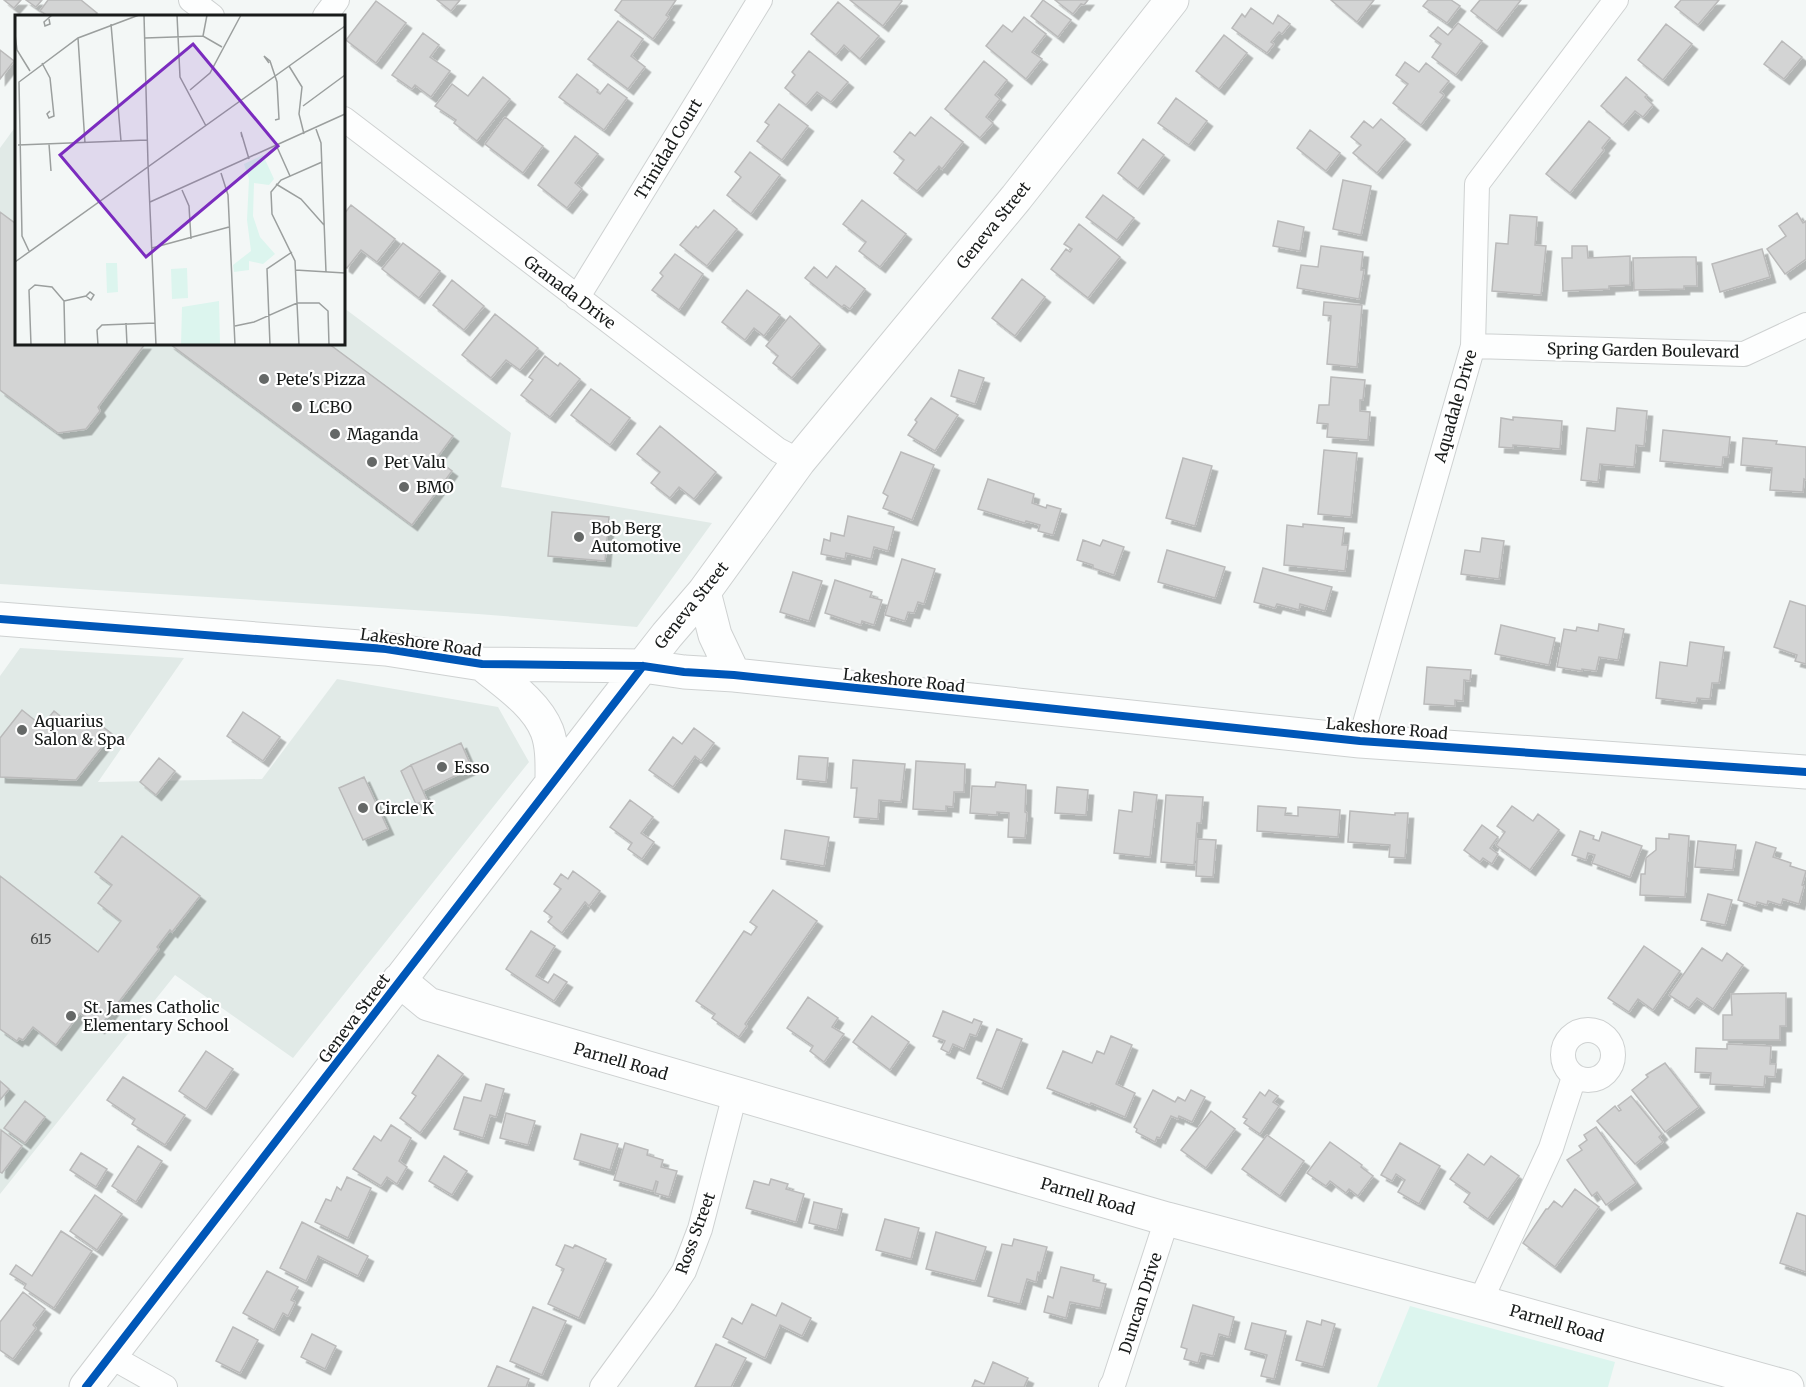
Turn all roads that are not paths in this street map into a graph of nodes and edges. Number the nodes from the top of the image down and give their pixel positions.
1 (191, 0) edge
2 (337, 0) edge
3 (760, 0) edge
4 (1172, 0) edge
5 (1616, 0) edge
6 (211, 15) edge
7 (326, 15) edge
8 (345, 120) edge
9 (577, 298) junction
10 (1806, 325) edge
11 (1473, 346) junction
12 (799, 461) junction
13 (704, 592) junction
14 (0, 619) edge
15 (482, 664) junction
16 (643, 666) junction
17 (734, 675) junction
18 (1360, 741) junction
19 (1806, 772) edge
20 (552, 783) junction
21 (399, 980) junction
22 (1574, 1077) dead end
23 (735, 1094) junction
24 (1167, 1219) junction
25 (1480, 1302) junction
26 (110, 1356) junction
27 (86, 1387) edge
28 (165, 1387) edge
29 (602, 1387) edge
30 (1111, 1387) edge
31 (1786, 1387) edge

1 - 6 street
2 - 7 street
3 - 9 street, Trinidad Court
4 - 12 main road, Geneva Street
5 - 11 street, Aquadale Drive
8 - 9 street, Granada Drive
9 - 12 street, Granada Drive
10 - 11 street, Spring Garden Boulevard
11 - 18 street, Aquadale Drive
12 - 13 main road, Geneva Street
13 - 16 main road, Geneva Street
13 - 17 main road
14 - 15 main road, Lakeshore Road
15 - 16 main road, Lakeshore Road
15 - 20 main road
16 - 17 main road, Lakeshore Road
16 - 20 main road, Geneva Street
17 - 18 main road, Lakeshore Road
18 - 19 main road, Lakeshore Road
20 - 21 main road, Geneva Street
21 - 23 main road, Parnell Road
21 - 26 main road, Geneva Street
22 - 25 street
23 - 24 main road, Parnell Road
23 - 29 street, Ross Street
24 - 25 main road, Parnell Road
24 - 30 street, Duncan Drive
25 - 31 main road, Parnell Road
26 - 27 main road, Geneva Street
26 - 28 street

